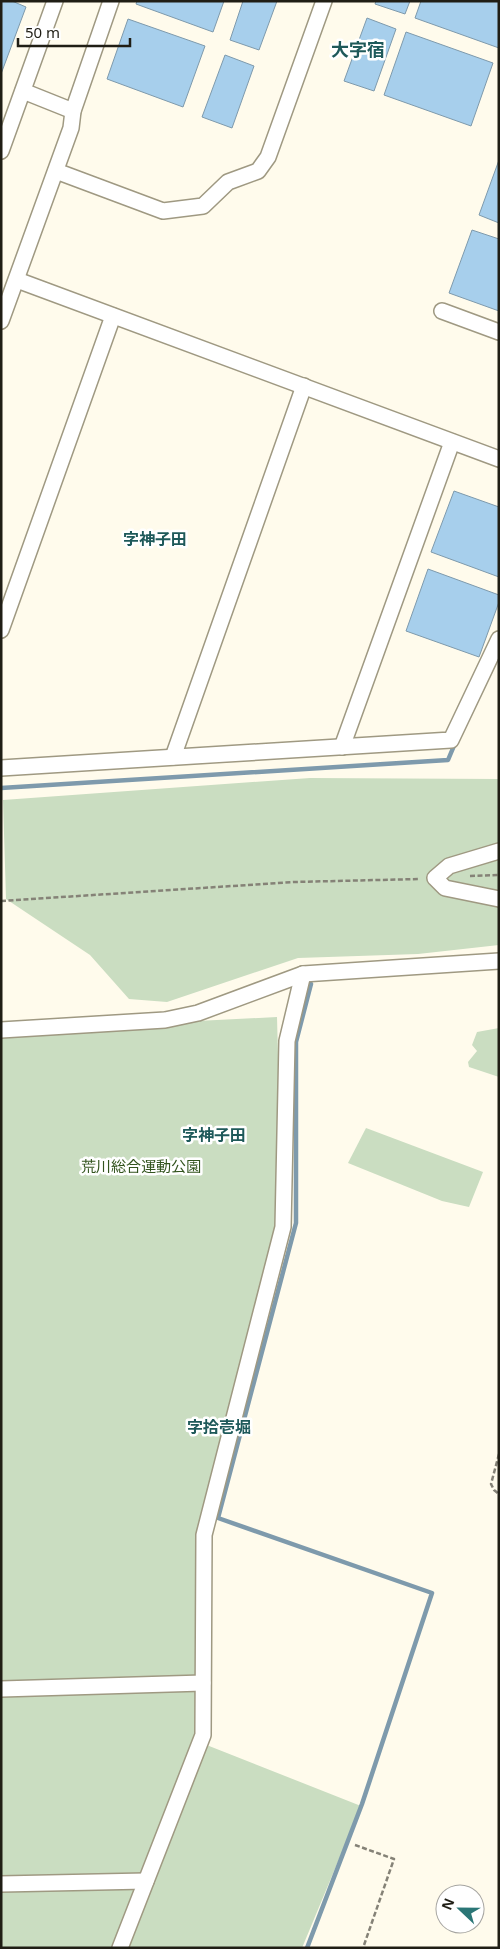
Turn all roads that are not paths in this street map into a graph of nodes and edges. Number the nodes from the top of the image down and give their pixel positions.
1 (55, 1) edge
2 (111, 1) edge
3 (324, 1) edge
4 (23, 91) junction
5 (73, 111) junction
6 (1, 151) edge
7 (56, 171) junction
8 (17, 280) junction
9 (442, 311) dead end
10 (114, 316) junction
11 (1, 321) edge
12 (499, 332) edge
13 (304, 386) junction
14 (452, 442) junction
15 (499, 459) edge
16 (1, 630) edge
17 (499, 639) edge
18 (342, 747) junction
19 (173, 757) junction
20 (1, 768) edge
21 (499, 851) edge
22 (499, 899) edge
23 (499, 961) edge
24 (303, 974) junction
25 (1, 1030) edge
26 (203, 1684) junction
27 (1, 1689) edge
28 (146, 1881) junction
29 (1, 1884) edge
30 (120, 1948) edge

1 - 4 street
2 - 5 street
3 - 7 street
4 - 5 street
4 - 6 street
5 - 7 street
7 - 8 street
8 - 10 street
8 - 11 street
9 - 12 street
10 - 13 street
10 - 16 street
13 - 14 street
13 - 19 street
14 - 15 street
14 - 18 street
17 - 18 street
18 - 19 street
19 - 20 street
21 - 22 street
23 - 24 street
24 - 25 street
24 - 26 street
26 - 27 street
26 - 28 street
28 - 29 street
28 - 30 street

